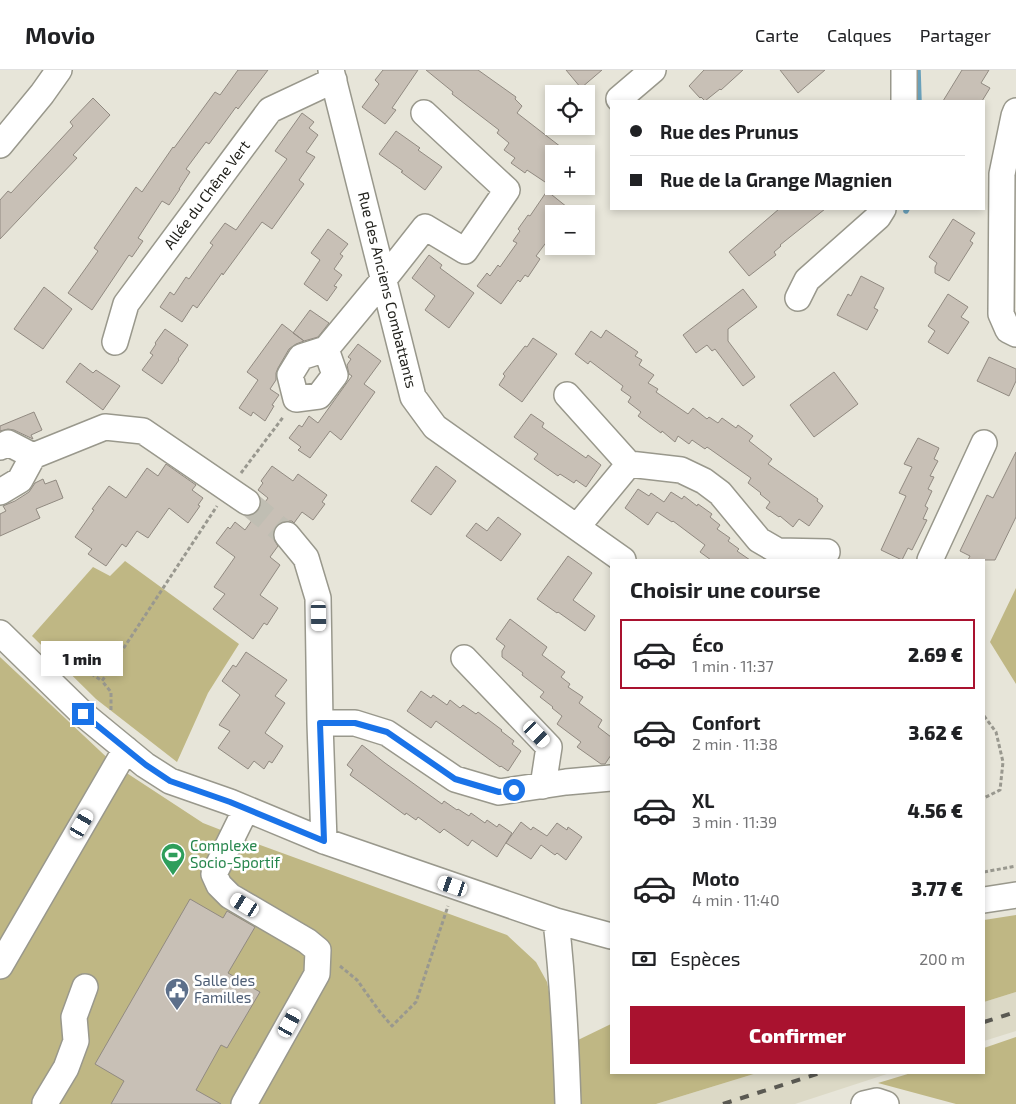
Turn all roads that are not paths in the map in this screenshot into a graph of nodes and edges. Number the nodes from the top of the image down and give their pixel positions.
1 (59, 70) edge
2 (653, 70) edge
3 (904, 70) edge
4 (332, 75) edge
5 (620, 99) dead end
6 (904, 100) edge
7 (424, 112) dead end
8 (1014, 126) edge
9 (0, 145) edge
10 (882, 210) edge
11 (384, 279) junction
12 (798, 298) dead end
13 (1016, 334) edge
14 (115, 342) dead end
15 (567, 395) dead end
16 (296, 399) road end
17 (984, 442) dead end
18 (0, 446) edge
19 (33, 456) junction
20 (629, 464) junction
21 (0, 492) edge
22 (238, 496) tunnel mouth
23 (577, 527) junction
24 (287, 535) tunnel mouth
25 (827, 552) dead end
26 (622, 559) edge
27 (930, 559) edge
28 (0, 632) edge
29 (464, 658) dead end
30 (320, 723) junction
31 (118, 743) junction
32 (610, 778) edge
33 (543, 786) junction
34 (246, 809) junction
35 (324, 841) junction
36 (1016, 896) edge
37 (985, 900) edge
38 (556, 921) junction
39 (610, 936) edge
40 (0, 966) edge
41 (85, 987) dead end
42 (45, 1103) edge
43 (244, 1104) edge
44 (568, 1104) edge
45 (864, 1104) edge
46 (886, 1104) edge

1 - 9 street
2 - 5 street
3 - 6 street
4 - 11 street, Rue des Anciens Combattants
4 - 14 street, Allée du Chêne Vert
7 - 11 street
8 - 13 street
10 - 12 street
11 - 16 street
11 - 23 street, Rue des Anciens Combattants
15 - 20 street
17 - 27 street
18 - 19 street
19 - 21 street
19 - 22 street
20 - 23 street
20 - 25 street
23 - 26 street, Rue des Anciens Combattants
24 - 30 street
28 - 31 street
29 - 33 street
30 - 33 street
30 - 35 street
31 - 34 street
31 - 40 street
32 - 33 street
34 - 35 street
34 - 43 street
35 - 38 street
36 - 37 street
38 - 39 street
38 - 44 street
41 - 42 street
45 - 46 street

